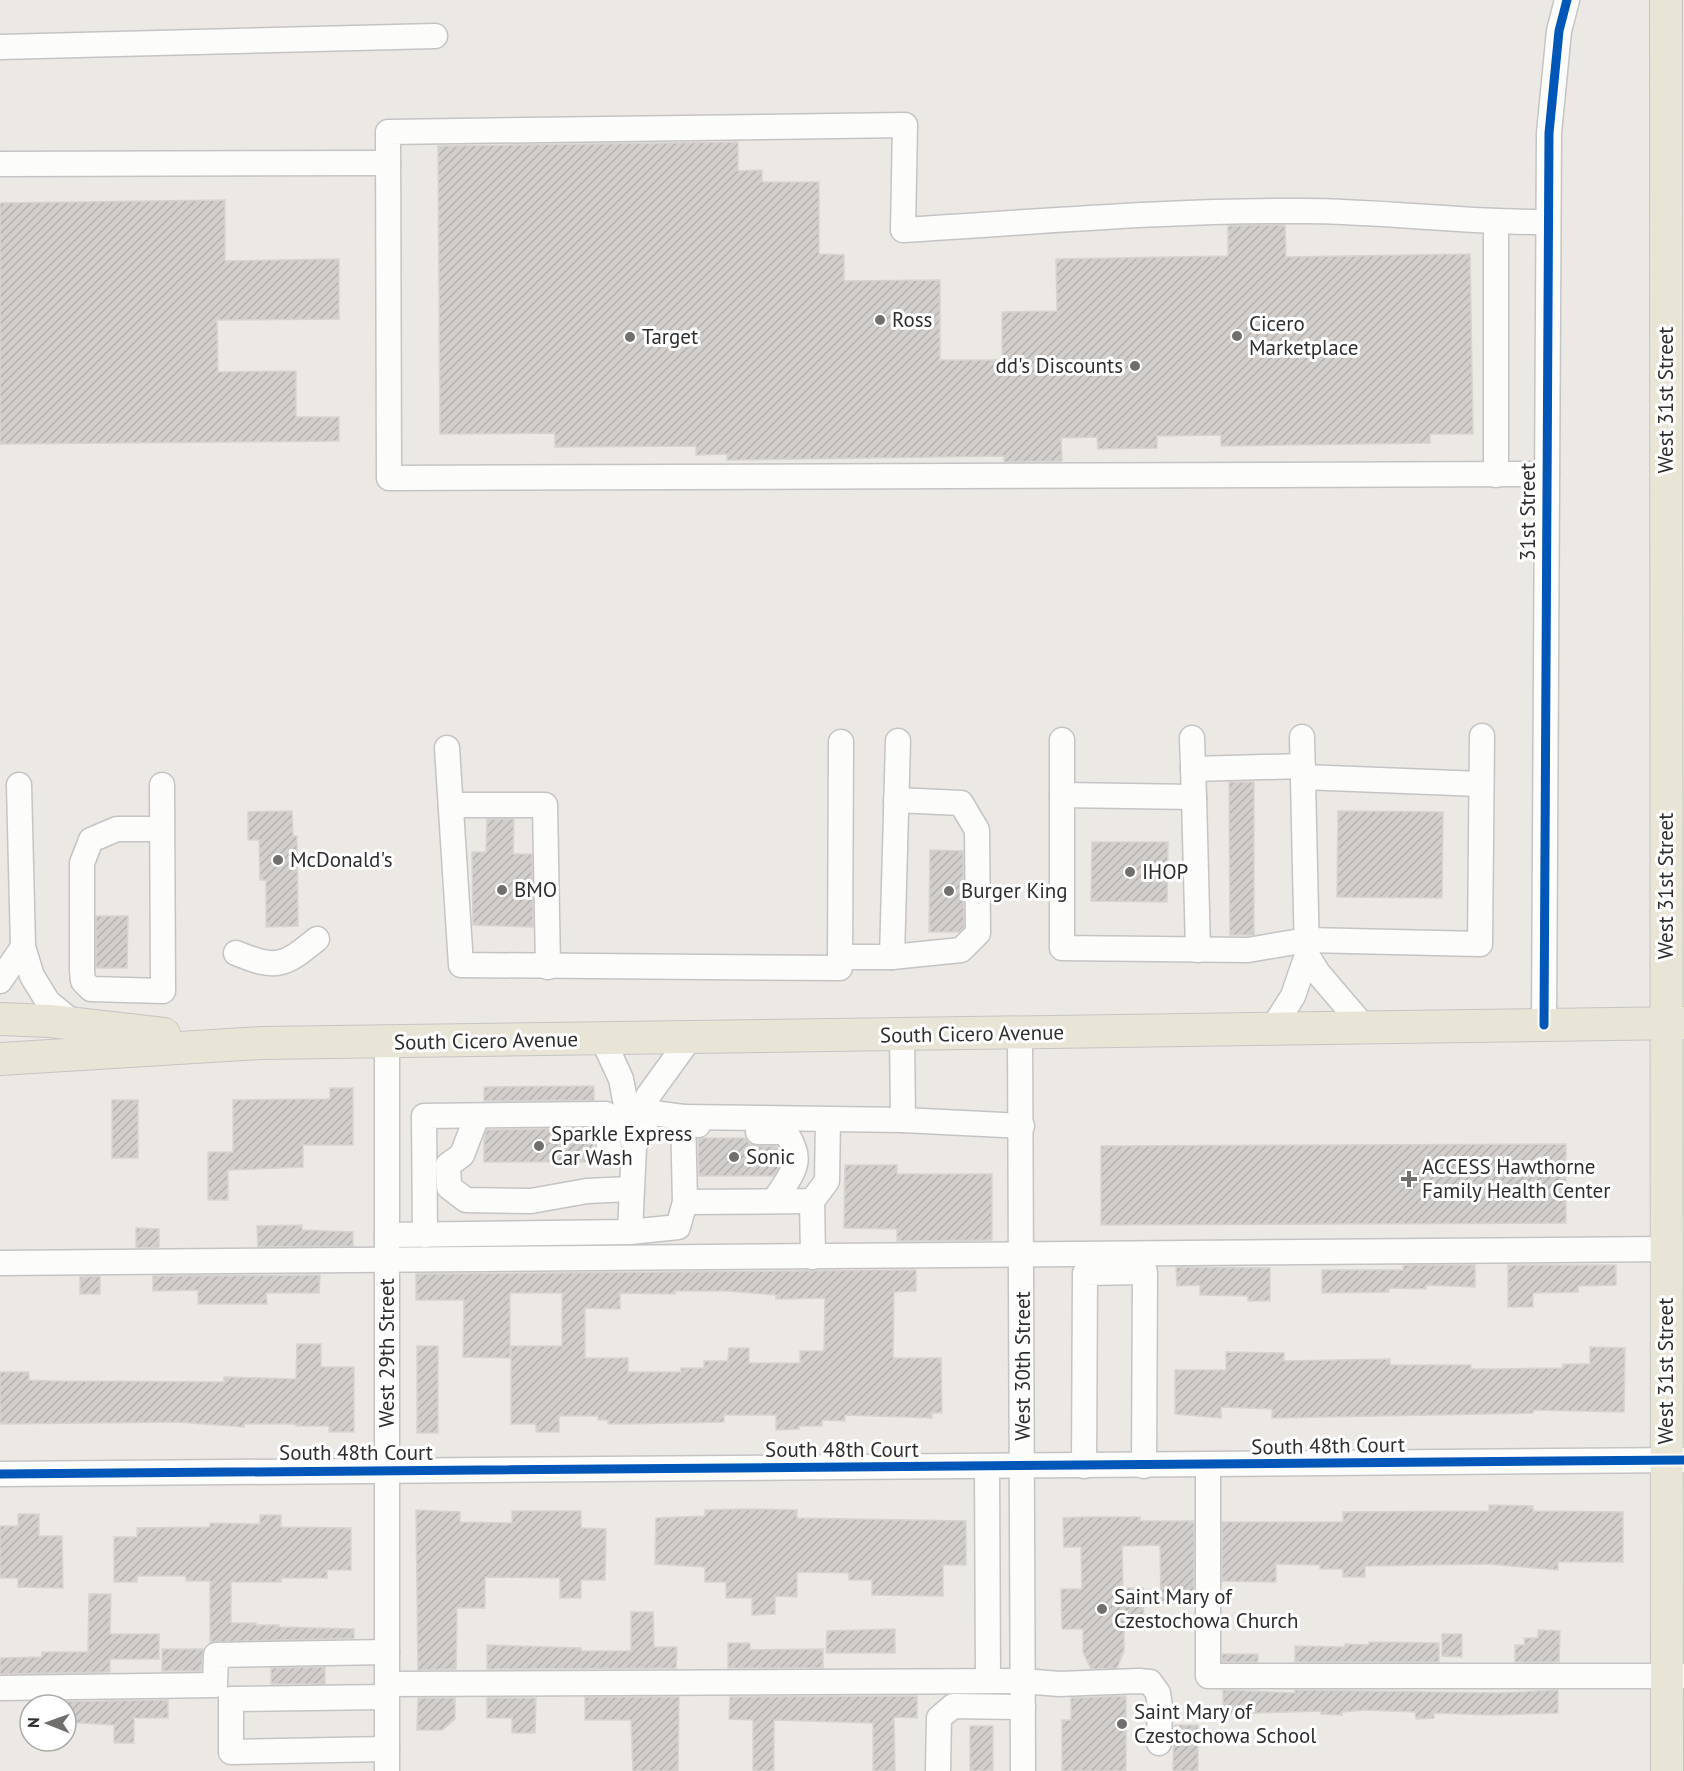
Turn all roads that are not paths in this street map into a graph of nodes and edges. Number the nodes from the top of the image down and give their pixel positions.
1 (1567, 0) edge
2 (1666, 4) edge
3 (435, 36) dead end
4 (0, 47) edge
5 (388, 163) junction
6 (0, 164) edge
7 (1496, 222) junction
8 (1547, 222) junction
9 (1496, 474) junction
10 (1546, 474) junction
11 (1482, 736) dead end
12 (1302, 737) dead end
13 (1192, 738) dead end
14 (1062, 740) dead end
15 (898, 741) dead end
16 (841, 742) dead end
17 (447, 748) dead end
18 (1193, 769) junction
19 (1303, 771) junction
20 (1481, 784) junction
21 (19, 785) dead end
22 (162, 785) dead end
23 (1062, 795) junction
24 (1194, 797) junction
25 (896, 800) junction
26 (451, 805) junction
27 (161, 829) junction
28 (317, 939) dead end
29 (23, 947) junction
30 (1307, 948) junction
31 (1198, 950) junction
32 (236, 952) dead end
33 (840, 957) junction
34 (892, 957) junction
35 (548, 968) junction
36 (0, 981) edge
37 (0, 1019) edge
38 (1675, 1023) edge
39 (75, 1024) junction
40 (1544, 1025) junction
41 (1365, 1028) junction
42 (1272, 1029) junction
43 (1020, 1033) junction
44 (902, 1035) junction
45 (690, 1038) junction
46 (603, 1040) junction
47 (261, 1043) junction
48 (387, 1043) junction
49 (0, 1059) edge
50 (645, 1112) junction
51 (477, 1116) junction
52 (683, 1117) junction
53 (828, 1119) junction
54 (903, 1120) junction
55 (1022, 1126) junction
56 (634, 1147) junction
57 (609, 1149) dead end
58 (1675, 1158) edge
59 (631, 1189) junction
60 (774, 1201) junction
61 (812, 1201) junction
62 (685, 1202) junction
63 (630, 1232) junction
64 (387, 1235) junction
65 (425, 1235) junction
66 (1673, 1248) edge
67 (1023, 1256) junction
68 (813, 1257) junction
69 (387, 1261) junction
70 (0, 1263) edge
71 (1108, 1263) junction
72 (1675, 1460) edge
73 (1208, 1465) junction
74 (1084, 1466) junction
75 (1144, 1466) junction
76 (987, 1467) junction
77 (1023, 1467) junction
78 (387, 1470) junction
79 (0, 1474) edge
80 (387, 1652) junction
81 (1676, 1676) edge
82 (988, 1681) junction
83 (1023, 1681) junction
84 (0, 1689) edge
85 (387, 1691) junction
86 (1023, 1707) junction
87 (1159, 1743) dead end
88 (387, 1760) edge
89 (938, 1771) edge
90 (1023, 1771) edge
91 (1667, 1771) edge

1 - 8 street, 31st Street
2 - 38 main road, West 31st Street
3 - 4 street
5 - 6 street
5 - 7 street
5 - 9 street
7 - 8 street
7 - 9 street
8 - 10 street, 31st Street
9 - 10 street
10 - 40 street, 31st Street
11 - 20 street
12 - 19 street
13 - 18 street
14 - 23 street
15 - 25 street
16 - 33 street
17 - 26 street
18 - 19 street
18 - 24 street
19 - 20 street
19 - 30 street
20 - 30 street
21 - 29 street
22 - 27 street
23 - 24 street
23 - 31 street
24 - 31 street
25 - 34 street
25 - 34 street
26 - 35 street
26 - 35 street
27 - 27 street
28 - 32 street
29 - 36 street
29 - 39 street
30 - 31 street
30 - 41 street
30 - 42 street
33 - 34 street
33 - 35 street
37 - 39 main road, South Cicero Avenue
38 - 40 main road, South Cicero Avenue
38 - 58 main road, West 31st Street
39 - 47 main road, South Cicero Avenue
40 - 41 main road, South Cicero Avenue
41 - 42 main road, South Cicero Avenue
42 - 43 main road, South Cicero Avenue
43 - 44 main road, South Cicero Avenue
43 - 55 street, West 30th Street
44 - 45 main road, South Cicero Avenue
44 - 54 street
45 - 46 main road, South Cicero Avenue
45 - 50 street
46 - 48 main road, South Cicero Avenue
46 - 56 street
47 - 48 main road, South Cicero Avenue
47 - 49 main road, South Cicero Avenue
48 - 64 street, West 29th Street
50 - 52 street
50 - 56 street
51 - 57 street
51 - 59 street
51 - 65 street
52 - 53 street
52 - 60 street
52 - 62 street
53 - 54 street
53 - 61 street
54 - 55 street
55 - 67 street, West 30th Street
56 - 59 street
58 - 66 main road, West 31st Street
59 - 63 street
60 - 61 street
60 - 62 street
61 - 68 street
62 - 63 street
63 - 65 street
64 - 65 street
64 - 69 street, West 29th Street
66 - 71 street
66 - 72 main road, West 31st Street
67 - 68 street
67 - 71 street
67 - 77 street, West 30th Street
68 - 69 street
69 - 70 street
69 - 78 street, West 29th Street
71 - 74 street
71 - 75 street
72 - 73 street, South 48th Court
72 - 81 main road, West 31st Street
73 - 75 street, South 48th Court
73 - 81 street
74 - 75 street, South 48th Court
74 - 77 street, South 48th Court
76 - 77 street, South 48th Court
76 - 78 street, South 48th Court
76 - 82 street
77 - 83 street, West 30th Street
78 - 79 street, South 48th Court
78 - 80 street, West 29th Street
80 - 84 street
80 - 85 street, West 29th Street
81 - 91 main road, West 31st Street
82 - 83 street
82 - 85 street
83 - 86 street, West 30th Street
83 - 87 street
85 - 88 street, West 29th Street
85 - 88 street
86 - 89 street
86 - 90 street, West 30th Street

